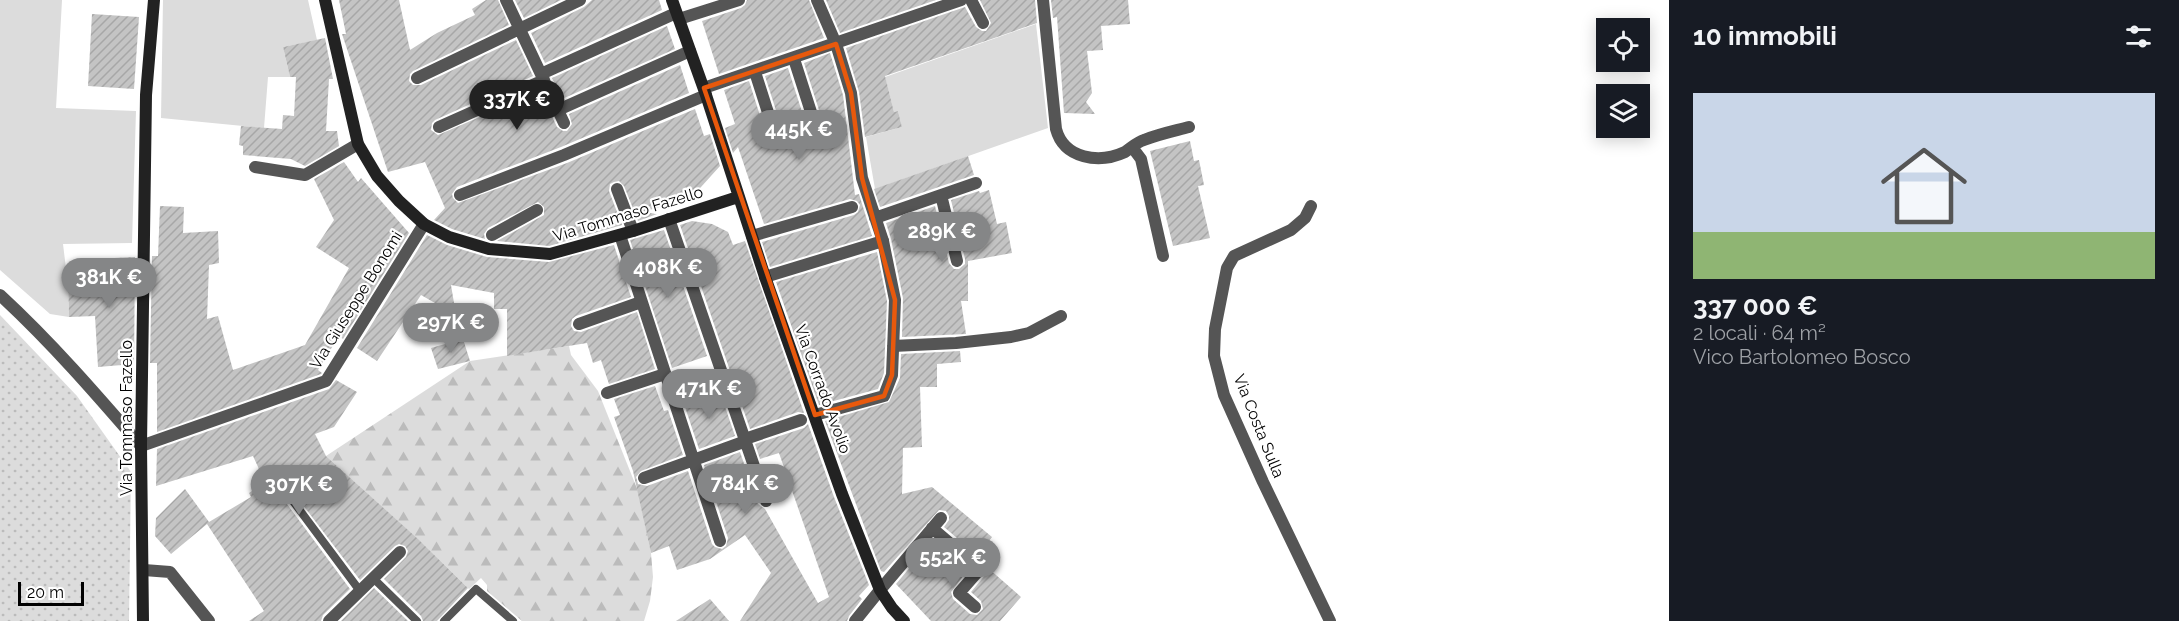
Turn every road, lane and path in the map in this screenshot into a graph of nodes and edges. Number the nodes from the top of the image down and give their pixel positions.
1 (154, 0) edge
2 (325, 0) edge
3 (506, 0) edge
4 (580, 0) edge
5 (672, 0) edge
6 (739, 0) edge
7 (818, 0) edge
8 (961, 0) edge
9 (971, 0) edge
10 (1043, 0) edge
11 (678, 16) junction
12 (983, 23) dead end
13 (520, 30) junction
14 (836, 44) junction
15 (690, 51) junction
16 (794, 58) junction
17 (755, 72) junction
18 (543, 77) junction
19 (417, 78) dead end
20 (705, 92) junction
21 (558, 110) junction
22 (811, 112) dead end
23 (564, 123) dead end
24 (772, 125) dead end
25 (440, 127) dead end
26 (1189, 127) dead end
27 (358, 144) junction
28 (1132, 147) junction
29 (255, 167) dead end
30 (976, 183) dead end
31 (617, 189) dead end
32 (460, 195) dead end
33 (941, 195) junction
34 (738, 197) junction
35 (1311, 206) dead end
36 (852, 207) dead end
37 (537, 210) dead end
38 (875, 218) junction
39 (669, 219) junction
40 (424, 224) junction
41 (633, 231) junction
42 (492, 234) dead end
43 (620, 235) junction
44 (752, 236) junction
45 (883, 241) junction
46 (1163, 256) dead end
47 (957, 261) dead end
48 (765, 277) junction
49 (0, 295) edge
50 (642, 302) junction
51 (1061, 316) dead end
52 (579, 324) dead end
53 (893, 346) junction
54 (665, 374) junction
55 (607, 393) dead end
56 (815, 415) junction
57 (801, 420) dead end
58 (746, 440) junction
59 (141, 446) junction
60 (692, 460) junction
61 (272, 473) dead end
62 (644, 478) dead end
63 (766, 501) dead end
64 (941, 518) dead end
65 (932, 528) junction
66 (720, 541) dead end
67 (400, 552) dead end
68 (144, 570) junction
69 (373, 578) junction
70 (880, 590) junction
71 (360, 591) junction
72 (975, 607) dead end
73 (143, 621) edge
74 (209, 621) edge
75 (329, 621) edge
76 (417, 621) edge
77 (444, 621) edge
78 (513, 621) edge
79 (855, 621) edge
80 (904, 621) edge
81 (1330, 621) edge

1 - 59 main road, Via Tommaso Fazello
2 - 27 main road, Via Tommaso Fazello
3 - 13 street
4 - 13 street
5 - 11 main road, Via Corrado Avolio
6 - 11 street
7 - 14 street
8 - 14 street
9 - 12 street
10 - 28 street
11 - 15 main road, Via Corrado Avolio
11 - 18 street
13 - 18 street
13 - 19 street
14 - 16 street
14 - 38 street
15 - 20 main road, Via Corrado Avolio
15 - 21 street
16 - 17 street
16 - 22 street
17 - 20 street
17 - 24 street
18 - 21 street
18 - 25 street
20 - 32 street
20 - 34 main road, Via Corrado Avolio
21 - 23 street
26 - 28 street
27 - 29 street
27 - 40 main road, Via Tommaso Fazello
28 - 46 street
30 - 33 street
31 - 41 street
33 - 38 street
33 - 47 street
34 - 39 main road, Via Tommaso Fazello
34 - 44 main road, Via Corrado Avolio
35 - 81 street, Via Costa Sulla
36 - 44 street
37 - 42 street
38 - 45 street
39 - 41 main road, Via Tommaso Fazello
39 - 58 street
40 - 43 main road, Via Tommaso Fazello
40 - 59 street, Via Giuseppe Bonomi
41 - 43 main road, Via Tommaso Fazello
43 - 50 street
44 - 48 main road, Via Corrado Avolio
45 - 48 street
45 - 53 street
48 - 56 main road, Via Corrado Avolio
49 - 59 street
50 - 52 street
50 - 54 street
51 - 53 street
53 - 56 street
54 - 55 street
54 - 60 street
56 - 70 main road, Via Corrado Avolio
57 - 58 street
58 - 60 street
58 - 63 street
59 - 68 main road, Via Tommaso Fazello
60 - 62 street
60 - 66 street
61 - 71 lane
64 - 65 street
65 - 70 street
65 - 72 street
67 - 69 street
68 - 73 main road, Via Tommaso Fazello
68 - 74 street
69 - 71 street
69 - 76 lane
70 - 79 street
70 - 80 main road, Via Corrado Avolio
71 - 75 street
77 - 78 lane

